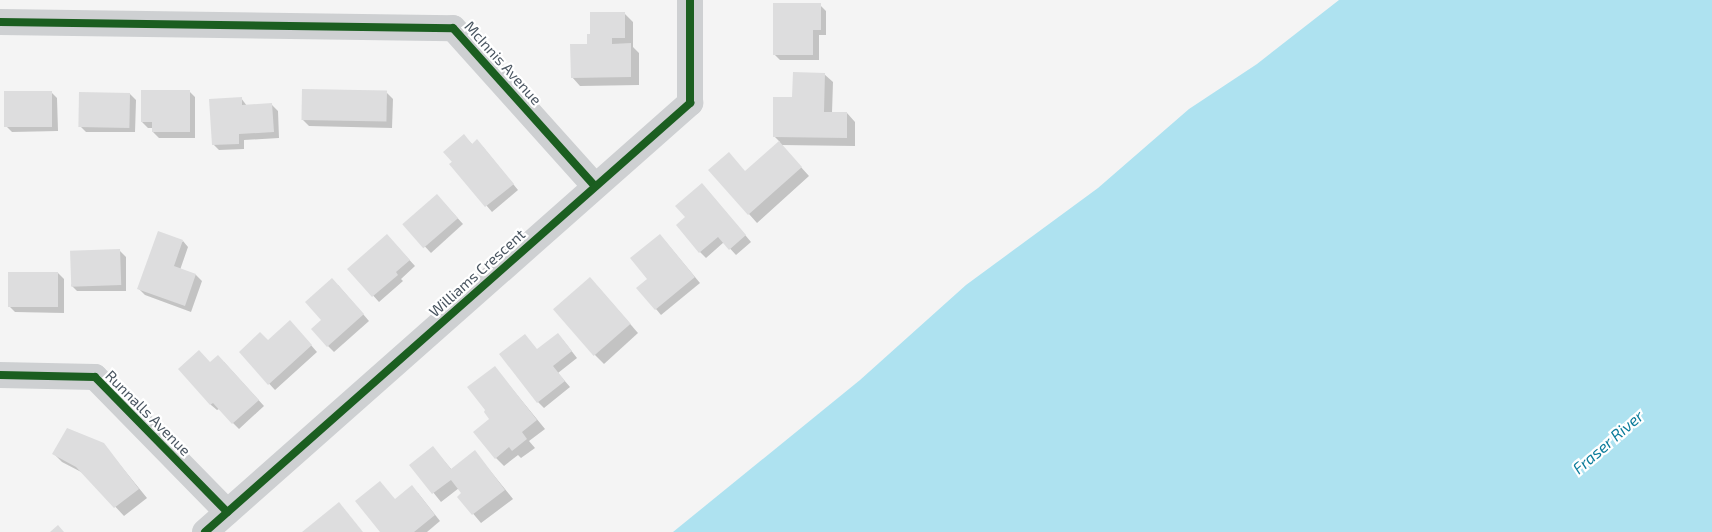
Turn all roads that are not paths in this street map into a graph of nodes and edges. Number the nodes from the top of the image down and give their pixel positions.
1 (690, 0) edge
2 (0, 22) edge
3 (595, 186) junction
4 (0, 375) edge
5 (227, 512) junction
6 (205, 532) edge

1 - 3 street, Williams Crescent
2 - 3 street, McInnis Avenue
3 - 5 street, Williams Crescent
4 - 5 street, Runnalls Avenue
5 - 6 street, Williams Crescent

